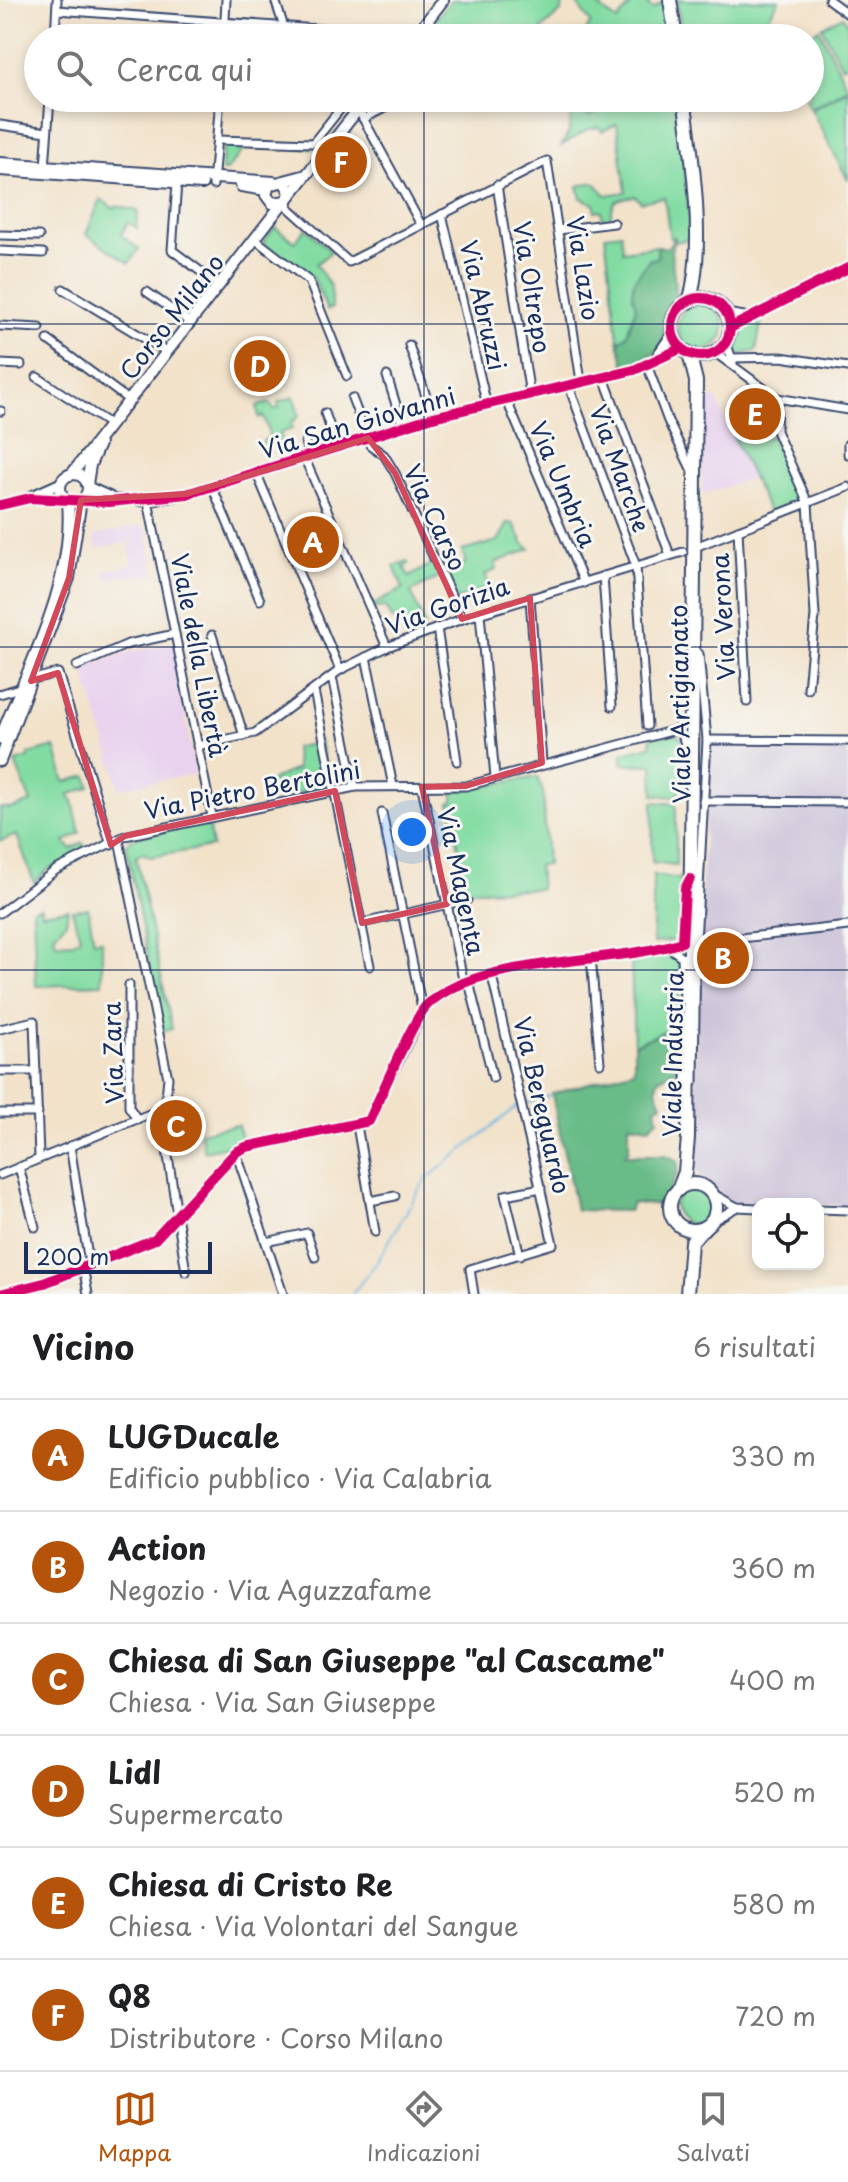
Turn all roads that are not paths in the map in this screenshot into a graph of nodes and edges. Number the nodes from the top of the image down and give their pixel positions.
1 (57, 0) edge
2 (226, 0) edge
3 (275, 0) edge
4 (443, 0) edge
5 (670, 0) edge
6 (829, 0) edge
7 (57, 10) junction
8 (848, 14) edge
9 (225, 23) junction
10 (56, 24) edge
11 (240, 24) edge
12 (283, 24) edge
13 (425, 24) edge
14 (674, 24) edge
15 (49, 112) edge
16 (219, 112) edge
17 (338, 112) edge
18 (366, 112) edge
19 (686, 112) edge
20 (360, 114) junction
21 (0, 125) edge
22 (47, 132) junction
23 (217, 140) junction
24 (0, 163) edge
25 (0, 170) edge
26 (44, 170) junction
27 (307, 175) junction
28 (214, 181) junction
29 (177, 183) junction
30 (275, 185) junction
31 (497, 185) junction
32 (283, 201) junction
33 (442, 214) junction
34 (419, 221) dead end
35 (614, 223) dead end
36 (558, 230) junction
37 (0, 235) edge
38 (39, 236) dead end
39 (256, 240) junction
40 (0, 251) edge
41 (43, 253) dead end
42 (846, 269) edge
43 (696, 274) junction
44 (848, 280) edge
45 (220, 286) junction
46 (63, 289) dead end
47 (147, 292) dead end
48 (709, 300) junction
49 (689, 302) junction
50 (726, 313) junction
51 (746, 317) junction
52 (191, 323) junction
53 (0, 326) edge
54 (40, 328) dead end
55 (730, 328) junction
56 (673, 333) junction
57 (48, 340) dead end
58 (726, 342) junction
59 (409, 345) dead end
60 (685, 350) junction
61 (167, 352) junction
62 (709, 354) junction
63 (733, 361) junction
64 (0, 364) edge
65 (21, 365) dead end
66 (647, 365) junction
67 (848, 367) edge
68 (603, 375) junction
69 (347, 376) dead end
70 (387, 376) dead end
71 (37, 377) dead end
72 (696, 379) junction
73 (581, 381) junction
74 (568, 384) junction
75 (530, 395) junction
76 (352, 398) dead end
77 (777, 398) junction
78 (130, 401) junction
79 (507, 401) junction
80 (487, 406) junction
81 (848, 410) edge
82 (325, 413) dead end
83 (433, 417) junction
84 (111, 425) junction
85 (403, 427) junction
86 (101, 438) junction
87 (368, 438) junction
88 (305, 442) dead end
89 (848, 444) edge
90 (337, 447) junction
91 (848, 454) edge
92 (307, 457) junction
93 (256, 472) junction
94 (71, 475) junction
95 (695, 477) junction
96 (61, 483) junction
97 (212, 486) junction
98 (848, 487) edge
99 (85, 492) junction
100 (30, 498) junction
101 (66, 500) junction
102 (148, 501) junction
103 (808, 503) junction
104 (0, 505) edge
105 (738, 530) junction
106 (691, 553) junction
107 (670, 555) junction
108 (636, 566) junction
109 (603, 576) junction
110 (584, 583) junction
111 (530, 598) junction
112 (260, 600) dead end
113 (480, 614) junction
114 (462, 619) junction
115 (437, 628) junction
116 (175, 634) junction
117 (212, 635) dead end
118 (387, 647) junction
119 (694, 655) junction
120 (366, 657) junction
121 (77, 666) dead end
122 (340, 670) junction
123 (332, 677) junction
124 (25, 684) junction
125 (808, 689) dead end
126 (314, 691) junction
127 (0, 694) edge
128 (747, 702) dead end
129 (612, 706) dead end
130 (647, 726) dead end
131 (675, 730) junction
132 (244, 736) junction
133 (0, 739) edge
134 (707, 740) junction
135 (848, 741) edge
136 (197, 746) junction
137 (0, 761) edge
138 (457, 761) dead end
139 (542, 763) junction
140 (495, 777) junction
141 (393, 786) junction
142 (355, 787) junction
143 (422, 787) junction
144 (335, 791) junction
145 (698, 802) junction
146 (848, 802) edge
147 (382, 813) dead end
148 (212, 816) junction
149 (115, 842) junction
150 (690, 879) junction
151 (467, 900) dead end
152 (447, 904) junction
153 (0, 913) edge
154 (403, 914) junction
155 (362, 923) junction
156 (848, 926) edge
157 (692, 943) junction
158 (667, 946) junction
159 (591, 957) junction
160 (370, 966) dead end
161 (492, 976) junction
162 (466, 983) junction
163 (129, 985) dead end
164 (426, 1006) junction
165 (688, 1028) junction
166 (0, 1029) edge
167 (600, 1063) dead end
168 (0, 1071) edge
169 (36, 1071) junction
170 (493, 1078) dead end
171 (164, 1108) junction
172 (0, 1113) edge
173 (38, 1113) junction
174 (137, 1119) junction
175 (357, 1125) junction
176 (688, 1138) junction
177 (70, 1146) junction
178 (236, 1152) junction
179 (39, 1157) junction
180 (692, 1165) junction
181 (19, 1167) junction
182 (0, 1175) edge
183 (541, 1188) junction
184 (706, 1189) junction
185 (678, 1190) junction
186 (395, 1196) dead end
187 (370, 1201) junction
188 (737, 1207) junction
189 (752, 1208) edge
190 (824, 1209) edge
191 (848, 1210) edge
192 (178, 1219) junction
193 (708, 1224) junction
194 (678, 1225) junction
195 (35, 1227) dead end
196 (375, 1232) dead end
197 (266, 1242) junction
198 (520, 1255) junction
199 (315, 1257) dead end
200 (688, 1258) junction
201 (86, 1265) junction
202 (186, 1272) dead end
203 (44, 1283) junction
204 (0, 1294) edge
205 (46, 1294) edge
206 (88, 1294) edge
207 (283, 1294) edge
208 (474, 1294) edge
209 (690, 1294) edge

1 - 7 street
2 - 9 street
3 - 12 street
4 - 13 main road
5 - 14 main road
6 - 8 street
7 - 9 street
7 - 10 street
9 - 11 street
15 - 22 street
16 - 23 street
17 - 23 street
18 - 20 street
19 - 43 main road
20 - 27 main road
20 - 34 street
21 - 22 street
22 - 26 street
23 - 28 street
24 - 26 main road
25 - 26 main road
26 - 28 main road
26 - 29 main road
27 - 30 main road
27 - 32 main road
28 - 29 main road
28 - 30 main road
29 - 45 street
30 - 32 main road, Corso Milano
30 - 32 main road, Corso Milano
31 - 33 street
31 - 36 street, Via Lazio
31 - 75 street, Via Oltrepo
32 - 33 street
32 - 39 main road, Corso Milano
33 - 80 street, Via Abruzzi
35 - 36 street
36 - 73 street, Via Lazio
37 - 38 street
39 - 45 main road, Corso Milano
39 - 69 street
40 - 41 street
42 - 44 street
42 - 51 street
43 - 48 main road
43 - 49 main road
45 - 52 main road, Corso Milano
46 - 61 street
47 - 52 street
48 - 49 main road
48 - 50 main road
49 - 56 main road
50 - 51 street
50 - 55 main road
51 - 55 street
52 - 61 main road, Corso Milano
53 - 54 street
55 - 58 main road
56 - 60 main road
56 - 66 street
57 - 78 street
58 - 62 main road
58 - 63 street
59 - 83 street
60 - 62 main road
60 - 66 street, Via San Giovanni
60 - 72 main road, Viale Artigianato
61 - 78 main road, Corso Milano
62 - 63 street
62 - 72 main road, Viale Artigianato
63 - 67 street
63 - 77 street
64 - 65 street
66 - 68 street, Via San Giovanni
66 - 95 street
68 - 73 street, Via San Giovanni
68 - 107 street
70 - 85 street
71 - 84 street
72 - 95 main road, Viale Artigianato
73 - 74 street, Via San Giovanni
74 - 75 street, Via San Giovanni
74 - 108 street, Via Marche
75 - 79 street, Via San Giovanni
76 - 87 street, Via Carso
77 - 81 street
77 - 103 street
78 - 84 main road, Corso Milano
79 - 80 street, Via San Giovanni
79 - 110 street, Via Umbria
80 - 83 street, Via San Giovanni
82 - 90 street
83 - 85 street, Via San Giovanni
84 - 86 main road, Corso Milano
85 - 87 street, Via San Giovanni
86 - 94 main road, Corso Milano
86 - 99 main road, Corso Milano
87 - 90 street, Via San Giovanni
87 - 114 street, Via Carso
88 - 92 street
89 - 91 street
90 - 92 street, Via San Giovanni
92 - 93 street, Via San Giovanni
92 - 118 street
93 - 97 street, Via San Giovanni
93 - 122 street
94 - 96 main road, Corso Milano
94 - 99 main road
95 - 106 main road, Viale Artigianato
96 - 100 street
96 - 101 main road
97 - 102 street, Via San Giovanni
97 - 112 street
98 - 103 street, Via Gorizia
99 - 101 main road
99 - 102 street, Via San Giovanni
99 - 124 main road, Corso Milano
100 - 101 street
100 - 104 street
101 - 124 main road
102 - 116 street, Viale della Libertà
103 - 105 street, Via Gorizia
103 - 125 street
105 - 106 street, Via Gorizia
105 - 128 street, Via Verona
106 - 107 street, Via Gorizia
106 - 119 main road, Viale Artigianato
106 - 134 street, Viale Artigianato
107 - 108 street, Via Gorizia
108 - 109 street, Via Gorizia
108 - 130 street, Via Marche
109 - 110 street, Via Gorizia
109 - 129 street
110 - 111 street, Via Gorizia
111 - 113 street, Via Gorizia
111 - 139 street
113 - 114 street, Via Gorizia
113 - 140 street
114 - 115 street, Via Gorizia
115 - 118 street, Via Gorizia
115 - 138 street
116 - 121 street
116 - 136 street, Viale della Libertà
117 - 132 street
118 - 120 street, Via Gorizia
119 - 131 street
119 - 145 main road, Viale Artigianato
120 - 122 street, Via Gorizia
120 - 141 street
122 - 123 street, Via Gorizia
123 - 126 street, Via Gorizia
123 - 142 street
124 - 127 street
124 - 133 main road
124 - 137 main road
124 - 149 street
126 - 132 street, Via Gorizia
126 - 144 street
131 - 139 street, Via Pietro Bertolini
131 - 145 street
132 - 136 street, Via Gorizia
134 - 135 street
134 - 145 street, Viale Artigianato
136 - 148 street, Viale della Libertà
139 - 140 street, Via Pietro Bertolini
140 - 143 street, Via Pietro Bertolini
141 - 142 street, Via Pietro Bertolini
141 - 143 street, Via Pietro Bertolini
142 - 144 street, Via Pietro Bertolini
143 - 152 street, Via Magenta
144 - 148 street, Via Pietro Bertolini
144 - 155 street
145 - 146 street
145 - 150 main road, Viale Artigianato
145 - 157 street, Viale Artigianato
147 - 154 street
148 - 149 street, Via Pietro Bertolini
149 - 153 street, Via Pietro Bertolini
149 - 171 street
150 - 157 main road, Viale Artigianato
150 - 158 street
151 - 152 street
152 - 154 street
152 - 162 street, Via Magenta
154 - 155 street
154 - 164 street
155 - 160 street
156 - 157 street
157 - 165 main road, Viale Industria
157 - 180 street, Viale Industria
158 - 159 street
158 - 165 street
159 - 161 street
159 - 167 street
161 - 162 street
161 - 183 street, Via Bereguardo
162 - 164 street
162 - 170 street, Via Magenta
163 - 174 street, Via Zara
164 - 175 street
165 - 176 main road, Viale Industria
166 - 169 street
168 - 169 street
169 - 173 street
171 - 174 street
171 - 192 street
172 - 173 street
173 - 179 street
174 - 177 street
175 - 178 street
175 - 187 street
176 - 180 main road, Viale Industria
176 - 185 main road, Viale Industria
177 - 179 street
177 - 201 street
178 - 192 street
178 - 197 street
179 - 181 street
180 - 184 main road, Viale Industria
181 - 182 street
181 - 195 street
183 - 198 street, Via Bereguardo
183 - 198 street
184 - 185 main road
184 - 188 street
184 - 193 main road, Viale Industria
185 - 194 main road, Viale Industria
186 - 187 street
187 - 196 street
188 - 189 street
188 - 193 street
190 - 191 street
192 - 201 street
192 - 202 street
193 - 194 main road
193 - 200 main road, Viale Industria
194 - 200 main road, Viale Industria
197 - 199 street
197 - 207 street
198 - 208 street
200 - 209 main road, Viale Industria
201 - 203 street
201 - 206 street
203 - 204 street
203 - 205 street

